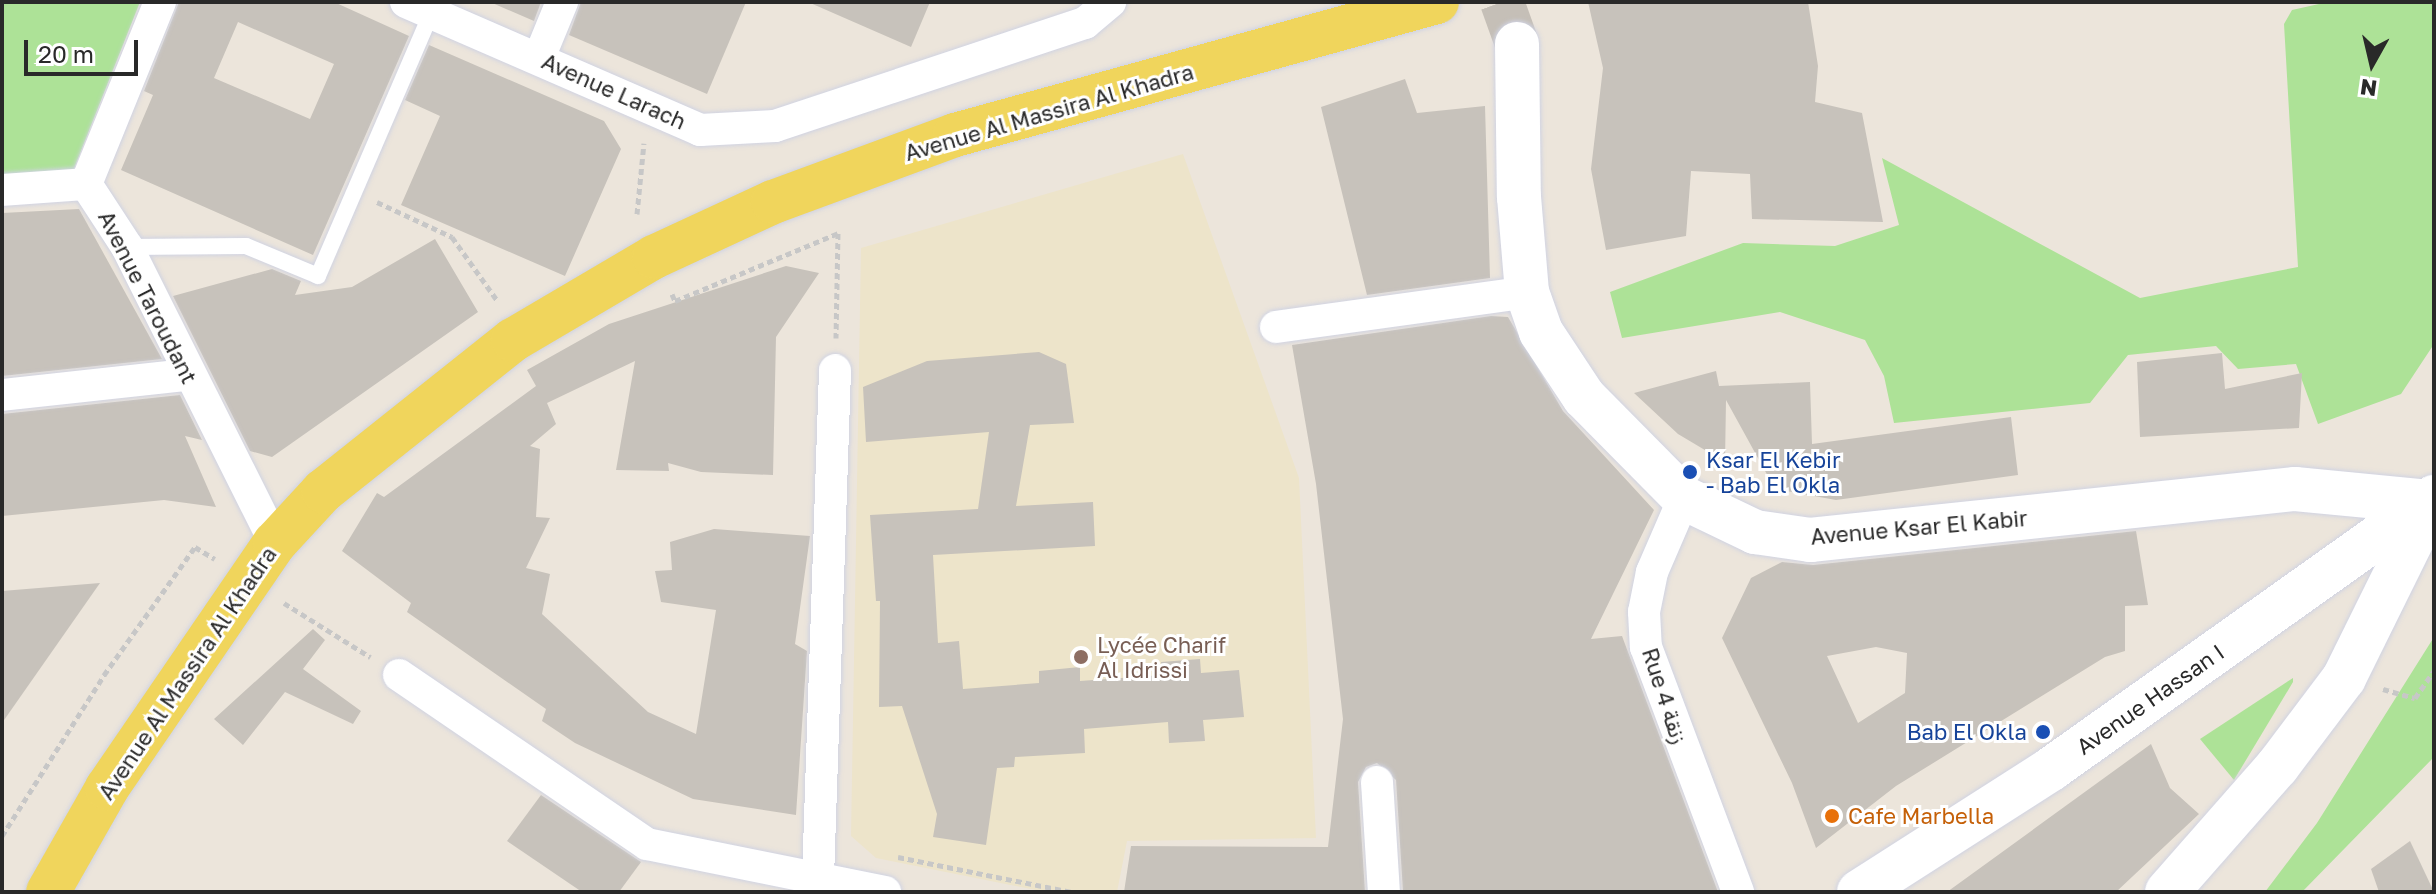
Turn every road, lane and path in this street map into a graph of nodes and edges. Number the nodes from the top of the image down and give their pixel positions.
1 (160, 2) edge
2 (562, 2) edge
3 (1110, 2) edge
4 (1437, 2) edge
5 (419, 7) edge
6 (1517, 44) tunnel mouth
7 (539, 58) junction
8 (644, 139) dead end
9 (86, 184) junction
10 (2, 190) edge
11 (354, 192) junction
12 (637, 214) dead end
13 (127, 247) junction
14 (1527, 292) junction
15 (497, 300) dead end
16 (1276, 327) dead end
17 (835, 370) dead end
18 (187, 375) junction
19 (2, 395) edge
20 (1684, 498) junction
21 (2432, 499) edge
22 (275, 543) junction
23 (247, 579) junction
24 (2434, 671) edge
25 (399, 675) joint
26 (2344, 678) junction
27 (1377, 782) dead end
28 (2, 836) edge
29 (818, 878) junction
30 (48, 892) edge
31 (885, 892) edge
32 (1384, 892) edge
33 (1738, 892) edge
34 (1859, 892) edge
35 (2167, 892) edge

1 - 9 street
2 - 7 street
3 - 7 street, Avenue Larach
4 - 22 main road, Avenue Al Massira Al Khadra
5 - 7 street, Avenue Larach
5 - 11 lane
6 - 14 street, Avenue Ksar El Kabir
8 - 12 path
9 - 10 street
9 - 13 street, Avenue Taroudant
11 - 13 lane
11 - 15 path
13 - 18 street, Avenue Taroudant
14 - 16 street
14 - 20 street, Avenue Ksar El Kabir
17 - 29 street
18 - 19 street
18 - 22 street, Avenue Taroudant
20 - 21 street, Avenue Ksar El Kabir
20 - 33 street, Rue 4 زنقة
21 - 26 street
21 - 34 street, Avenue Hassan I
22 - 23 main road, Avenue Al Massira Al Khadra
23 - 25 path
23 - 28 path
23 - 30 main road, Avenue Al Massira Al Khadra
24 - 26 path
25 - 29 street
26 - 35 street
27 - 32 street
29 - 31 street

